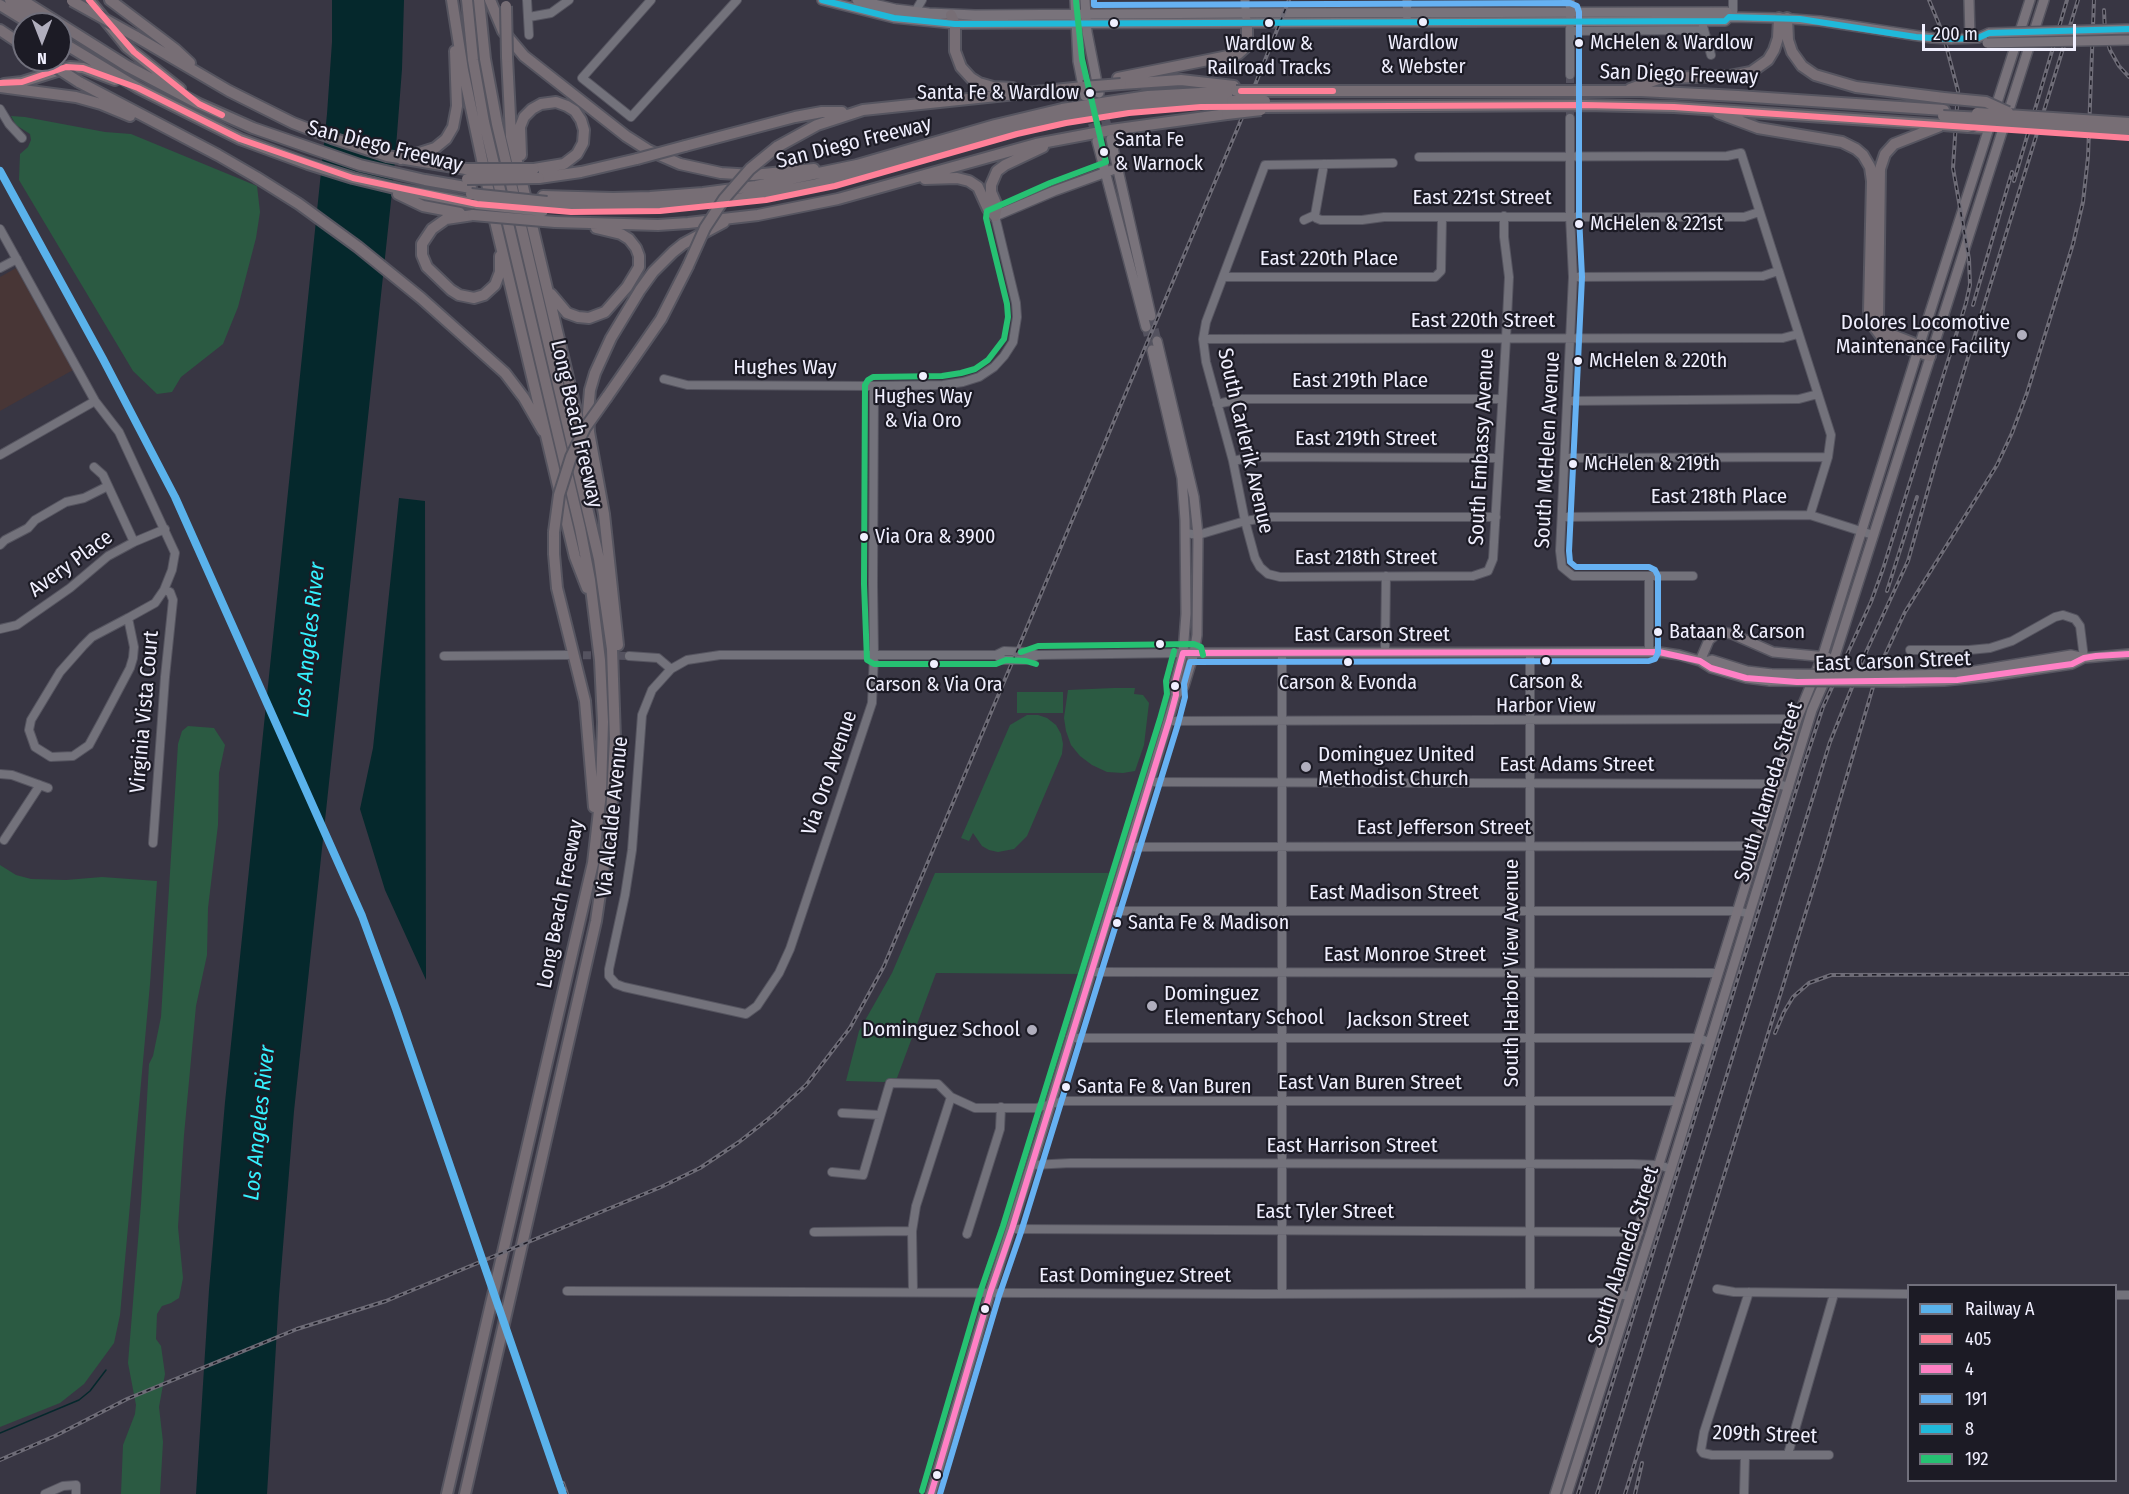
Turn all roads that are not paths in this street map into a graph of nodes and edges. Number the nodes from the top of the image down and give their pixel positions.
1 (3, 0) edge
2 (10, 0) edge
3 (22, 0) edge
4 (89, 0) edge
5 (110, 0) edge
6 (452, 0) edge
7 (467, 0) edge
8 (479, 0) edge
9 (490, 0) edge
10 (527, 0) edge
11 (569, 0) edge
12 (651, 0) edge
13 (737, 0) edge
14 (822, 0) edge
15 (857, 0) edge
16 (922, 0) edge
17 (1075, 0) edge
18 (1085, 0) edge
19 (1245, 0) edge
20 (1407, 0) edge
21 (1570, 0) edge
22 (1733, 0) edge
23 (1969, 0) edge
24 (2030, 0) edge
25 (2044, 0) edge
26 (71, 1) edge
27 (506, 3) edge
28 (886, 8) edge
29 (22, 12) edge
30 (30, 12) edge
31 (915, 12) junction
32 (529, 17) junction
33 (1246, 17) junction
34 (1407, 17) junction
35 (1731, 17) junction
36 (1783, 18) junction
37 (953, 19) junction
38 (1075, 19) junction
39 (1086, 19) junction
40 (1570, 22) junction
41 (455, 24) junction
42 (1053, 24) junction
43 (1703, 26) junction
44 (2129, 29) edge
45 (529, 35) dead end
46 (72, 39) edge
47 (1979, 40) junction
48 (2129, 40) edge
49 (1077, 47) junction
50 (72, 48) edge
51 (1711, 55) dead end
52 (64, 72) edge
53 (1570, 75) tunnel mouth
54 (203, 76) junction
55 (1119, 81) junction
56 (3, 87) edge
57 (138, 88) junction
58 (1050, 90) junction
59 (1084, 91) junction
60 (1624, 91) junction
61 (1641, 91) junction
62 (1099, 93) dead end
63 (1233, 99) junction
64 (1266, 99) junction
65 (199, 104) junction
66 (1691, 108) junction
67 (1706, 108) junction
68 (0, 109) edge
69 (851, 112) junction
70 (2017, 116) junction
71 (1943, 117) junction
72 (1570, 118) tunnel mouth
73 (2129, 123) edge
74 (162, 125) junction
75 (1968, 127) junction
76 (2129, 131) edge
77 (22, 138) dead end
78 (2129, 138) edge
79 (1059, 139) junction
80 (1111, 139) tunnel mouth
81 (266, 141) junction
82 (1097, 141) tunnel mouth
83 (1570, 156) junction
84 (1419, 158) dead end
85 (401, 159) junction
86 (1323, 164) junction
87 (1393, 164) dead end
88 (857, 165) junction
89 (1117, 168) junction
90 (1106, 172) junction
91 (536, 174) junction
92 (903, 181) junction
93 (522, 185) junction
94 (471, 189) junction
95 (424, 191) junction
96 (543, 204) junction
97 (1759, 212) junction
98 (473, 215) junction
99 (1315, 215) junction
100 (995, 216) junction
101 (1504, 216) junction
102 (1570, 216) junction
103 (732, 218) junction
104 (1442, 218) junction
105 (1304, 220) dead end
106 (495, 221) junction
107 (555, 222) junction
108 (0, 229) edge
109 (17, 259) junction
110 (0, 268) edge
111 (1778, 271) junction
112 (1223, 277) junction
113 (1573, 277) junction
114 (546, 286) junction
115 (1151, 316) tunnel mouth
116 (1146, 327) tunnel mouth
117 (1798, 334) junction
118 (1203, 339) junction
119 (1506, 339) junction
120 (1572, 339) junction
121 (1157, 341) tunnel mouth
122 (1918, 349) junction
123 (1152, 350) tunnel mouth
124 (1931, 353) junction
125 (664, 379) dead end
126 (874, 386) junction
127 (1818, 394) junction
128 (1502, 399) junction
129 (95, 401) junction
130 (1568, 401) junction
131 (1217, 404) junction
132 (548, 436) junction
133 (0, 455) edge
134 (1828, 457) junction
135 (1499, 458) junction
136 (1565, 458) junction
137 (1233, 461) junction
138 (94, 466) dead end
139 (108, 486) junction
140 (1810, 514) junction
141 (1562, 516) junction
142 (1496, 517) junction
143 (1245, 521) junction
144 (165, 529) junction
145 (605, 529) junction
146 (1861, 531) junction
147 (1186, 533) junction
148 (1198, 535) junction
149 (1874, 535) junction
150 (134, 542) junction
151 (0, 545) edge
152 (1488, 571) joint
153 (1386, 576) junction
154 (1649, 576) junction
155 (1693, 576) dead end
156 (1280, 577) joint
157 (164, 590) junction
158 (595, 610) junction
159 (128, 618) junction
160 (0, 629) edge
161 (1910, 650) dead end
162 (1530, 652) junction
163 (1648, 652) junction
164 (1183, 653) junction
165 (1194, 653) junction
166 (1282, 653) junction
167 (1385, 653) junction
168 (2129, 654) edge
169 (567, 655) tunnel mouth
170 (874, 655) junction
171 (1823, 655) junction
172 (444, 656) dead end
173 (629, 656) tunnel mouth
174 (2084, 658) junction
175 (1834, 659) junction
176 (1702, 662) junction
177 (671, 669) junction
178 (1176, 695) junction
179 (615, 710) junction
180 (1797, 719) junction
181 (1282, 720) junction
182 (1530, 720) junction
183 (1169, 721) junction
184 (0, 774) edge
185 (1149, 783) junction
186 (1282, 783) junction
187 (1530, 783) junction
188 (1777, 784) junction
189 (1789, 787) junction
190 (4, 840) dead end
191 (596, 840) junction
192 (153, 843) dead end
193 (1530, 846) junction
194 (1758, 846) junction
195 (1130, 847) junction
196 (1282, 847) junction
197 (1111, 911) junction
198 (1282, 911) junction
199 (1530, 911) junction
200 (1738, 911) junction
201 (1749, 914) junction
202 (1091, 972) junction
203 (1282, 972) junction
204 (1530, 973) junction
205 (1719, 973) junction
206 (609, 976) joint
207 (1070, 1038) junction
208 (1282, 1038) junction
209 (1530, 1038) junction
210 (1698, 1038) junction
211 (1709, 1042) junction
212 (951, 1097) junction
213 (1282, 1101) junction
214 (1530, 1101) junction
215 (1679, 1101) junction
216 (1050, 1105) junction
217 (1001, 1107) junction
218 (842, 1113) dead end
219 (880, 1115) junction
220 (1282, 1164) junction
221 (1530, 1164) junction
222 (1659, 1165) junction
223 (1032, 1166) junction
224 (1671, 1168) junction
225 (832, 1172) dead end
226 (1012, 1229) junction
227 (1282, 1230) junction
228 (912, 1231) junction
229 (1530, 1231) junction
230 (814, 1232) dead end
231 (1639, 1232) junction
232 (968, 1234) dead end
233 (1717, 1289) dead end
234 (567, 1291) dead end
235 (913, 1292) junction
236 (1749, 1292) junction
237 (990, 1293) junction
238 (1530, 1293) junction
239 (1619, 1293) junction
240 (1282, 1294) junction
241 (1834, 1294) junction
242 (1907, 1294) edge
243 (1630, 1296) junction
244 (1788, 1454) junction
245 (1829, 1455) dead end
246 (1745, 1456) junction
247 (76, 1490) edge
248 (45, 1494) edge
249 (447, 1494) edge
250 (465, 1494) edge
251 (931, 1494) edge
252 (1555, 1494) edge
253 (1567, 1494) edge
254 (1743, 1494) edge

1 - 29 highway
2 - 30 highway
3 - 65 highway, San Diego Freeway
4 - 65 highway
5 - 54 highway
6 - 41 highway
7 - 158 highway, Long Beach Freeway
8 - 179 highway, Long Beach Freeway
9 - 88 highway
10 - 32 street
11 - 32 street
12 - 13 street
14 - 28 main road
15 - 28 main road
16 - 31 street
17 - 38 main road
18 - 39 main road
19 - 33 street
20 - 34 street
21 - 40 street
22 - 35 street
23 - 47 main road
24 - 122 main road, South Alameda Street
25 - 124 main road, South Alameda Street
26 - 54 highway, bridge
27 - 93 highway, bridge
28 - 31 main road
28 - 37 main road
31 - 37 main road
32 - 45 street
33 - 34 main road
33 - 39 main road
33 - 55 highway
34 - 40 main road
35 - 36 main road
35 - 40 main road
35 - 43 main road
36 - 47 main road, bridge
36 - 60 highway
36 - 70 highway, bridge
37 - 38 main road
37 - 42 main road
37 - 58 highway
38 - 39 main road
38 - 42 main road
38 - 49 main road
39 - 62 main road
40 - 43 main road
40 - 53 street
41 - 85 highway
41 - 106 highway
42 - 49 main road
43 - 51 street
44 - 47 main road, bridge
46 - 81 highway
47 - 48 main road, bridge
49 - 59 main road
50 - 57 highway, San Diego Freeway
52 - 74 highway, bridge
54 - 85 highway
55 - 59 highway, bridge
55 - 63 highway
56 - 57 highway
56 - 74 highway
57 - 81 highway, San Diego Freeway
58 - 59 highway
58 - 69 highway
60 - 61 highway, San Diego Freeway
60 - 64 highway, San Diego Freeway
61 - 64 highway
61 - 71 highway, San Diego Freeway
63 - 64 highway, bridge
63 - 64 highway, San Diego Freeway, bridge
63 - 79 highway
63 - 88 highway, San Diego Freeway
63 - 96 highway, San Diego Freeway
64 - 66 highway
64 - 66 highway, San Diego Freeway
65 - 81 highway, San Diego Freeway
66 - 67 highway, San Diego Freeway
67 - 71 highway, San Diego Freeway
67 - 122 highway
68 - 77 street
69 - 91 highway, bridge
69 - 191 highway, bridge
70 - 71 highway, San Diego Freeway, bridge
70 - 73 highway, San Diego Freeway, bridge
71 - 75 highway, San Diego Freeway, bridge
71 - 76 highway, bridge
71 - 122 highway
72 - 83 street, South McHelen Avenue
74 - 132 highway
75 - 76 highway, bridge
75 - 78 highway, San Diego Freeway
79 - 92 highway
79 - 100 highway
80 - 89 main road
81 - 95 highway, San Diego Freeway
81 - 95 highway, San Diego Freeway
82 - 90 main road
83 - 84 street
83 - 97 street
83 - 102 street, South McHelen Avenue
85 - 94 highway
86 - 87 street
86 - 99 street
86 - 112 street, South Carlerik Avenue
88 - 96 highway, San Diego Freeway
89 - 90 main road
89 - 115 main road
90 - 100 main road
90 - 116 main road
91 - 93 highway
91 - 94 highway, bridge
92 - 100 highway
92 - 103 highway
93 - 114 highway
94 - 95 highway, San Diego Freeway
94 - 95 highway, San Diego Freeway
94 - 96 highway, San Diego Freeway
94 - 96 highway, San Diego Freeway, bridge
95 - 98 highway
97 - 102 street, East 221st Street
97 - 111 street
98 - 106 highway
98 - 107 highway, bridge
99 - 104 street, East 221st Street
99 - 105 street
100 - 126 street, Hughes Way
101 - 102 street, East 221st Street
101 - 104 street, East 221st Street
101 - 119 street, South Embassy Avenue
102 - 113 street, South McHelen Avenue
103 - 107 highway
103 - 145 highway
104 - 112 street, East 220th Place
106 - 132 highway
107 - 114 highway
108 - 109 street
109 - 110 street
109 - 129 street
111 - 113 street
111 - 117 street
112 - 118 street, South Carlerik Avenue
113 - 120 street, South McHelen Avenue
114 - 145 highway
117 - 120 street, East 220th Street
117 - 127 street
118 - 119 street, East 220th Street
118 - 131 street, South Carlerik Avenue
119 - 120 street, East 220th Street
119 - 128 street, South Embassy Avenue
120 - 130 street, South McHelen Avenue
121 - 148 main road
122 - 124 highway
122 - 146 main road, South Alameda Street
123 - 147 main road
124 - 149 main road, South Alameda Street
125 - 126 street, Hughes Way
126 - 170 street, Via Oro Avenue
127 - 130 street
127 - 134 street
128 - 131 street, East 219th Place
128 - 135 street, South Embassy Avenue
129 - 133 street
129 - 144 street
130 - 136 street, South McHelen Avenue
131 - 137 street, South Carlerik Avenue
132 - 158 highway
134 - 136 street
134 - 140 street
135 - 137 street, East 219th Street
135 - 142 street, South Embassy Avenue
136 - 141 street, South McHelen Avenue
137 - 143 street, South Carlerik Avenue
138 - 139 street
139 - 150 street
139 - 151 street
140 - 141 street, East 218th Place
140 - 146 street, East 218th Place
141 - 154 street, South McHelen Avenue
142 - 143 street
142 - 152 street, South Embassy Avenue
143 - 148 street
143 - 156 street, South Carlerik Avenue
144 - 150 street, Avery Place
144 - 157 street
145 - 179 highway
146 - 149 street, East 218th Place
146 - 171 main road, South Alameda Street
147 - 148 street
147 - 164 main road
148 - 165 main road
149 - 175 main road, South Alameda Street
150 - 160 street, Avery Place
152 - 153 street, East 218th Street
153 - 156 street, East 218th Street
153 - 167 street
154 - 155 street
154 - 163 street
157 - 159 street
157 - 192 street, Virginia Vista Court
158 - 191 highway, Long Beach Freeway
159 - 159 street
161 - 174 street
162 - 163 main road, East Carson Street
162 - 167 main road, East Carson Street
162 - 182 street, South Harbor View Avenue
163 - 176 main road, East Carson Street
164 - 165 main road, East Carson Street
164 - 170 street, East Carson Street
164 - 178 main road
165 - 166 main road, East Carson Street
165 - 178 main road
166 - 167 main road, East Carson Street
166 - 181 street
168 - 174 main road, East Carson Street
169 - 172 street
170 - 177 street, East Carson Street
170 - 206 street, Via Oro Avenue
171 - 175 main road
171 - 176 main road
171 - 180 main road, South Alameda Street
173 - 177 street
174 - 176 main road, East Carson Street, bridge
175 - 189 main road, South Alameda Street
177 - 206 street, Via Alcalde Avenue
178 - 183 main road
179 - 250 highway, Long Beach Freeway
180 - 182 street
180 - 188 main road, South Alameda Street
181 - 182 street
181 - 183 street
181 - 186 street
182 - 187 street, South Harbor View Avenue
183 - 185 main road
184 - 190 street
185 - 186 street, East Adams Street
185 - 195 main road
186 - 187 street, East Adams Street
186 - 196 street
187 - 188 street, East Adams Street
187 - 193 street, South Harbor View Avenue
188 - 189 street, East Adams Street
188 - 194 main road, South Alameda Street
189 - 201 main road, South Alameda Street
191 - 249 highway, Long Beach Freeway
193 - 194 street, East Jefferson Street
193 - 196 street, East Jefferson Street
193 - 199 street, South Harbor View Avenue
194 - 200 main road, South Alameda Street
195 - 196 street, East Jefferson Street
195 - 197 main road
196 - 198 street
197 - 198 street, East Madison Street
197 - 202 main road
198 - 199 street, East Madison Street
198 - 203 street
199 - 200 street, East Madison Street
199 - 204 street, South Harbor View Avenue
200 - 201 street, East Madison Street
200 - 205 main road, South Alameda Street
201 - 211 main road, South Alameda Street
202 - 203 street, East Monroe Street
202 - 207 main road
203 - 204 street, East Monroe Street
203 - 208 street
204 - 205 street, East Monroe Street
204 - 209 street, South Harbor View Avenue
205 - 210 main road, South Alameda Street
207 - 208 street, Jackson Street
207 - 216 main road
208 - 209 street, Jackson Street
208 - 213 street
209 - 210 street, Jackson Street
209 - 214 street, South Harbor View Avenue
210 - 211 street, Jackson Street
210 - 215 main road, South Alameda Street
211 - 224 main road, South Alameda Street
212 - 217 street, East Van Buren Street
212 - 219 street, East Van Buren Street
212 - 228 street
213 - 214 street, East Van Buren Street
213 - 216 street, East Van Buren Street
213 - 220 street
214 - 215 street, East Van Buren Street
214 - 221 street, South Harbor View Avenue
215 - 222 main road, South Alameda Street
216 - 217 street, East Van Buren Street
216 - 223 main road
217 - 232 street
218 - 219 street
219 - 225 street
220 - 221 street, East Harrison Street
220 - 223 street, East Harrison Street
220 - 227 street
221 - 222 street, East Harrison Street
221 - 229 street, South Harbor View Avenue
222 - 224 street, East Harrison Street
222 - 231 main road, South Alameda Street
223 - 226 main road
224 - 243 main road, South Alameda Street
226 - 227 street, East Tyler Street
226 - 237 main road
227 - 229 street, East Tyler Street
227 - 240 street
228 - 230 street
228 - 235 street
229 - 231 street, East Tyler Street
229 - 238 street, South Harbor View Avenue
231 - 239 main road, South Alameda Street
233 - 236 street
234 - 235 street, East Dominguez Street
235 - 237 street, East Dominguez Street
236 - 241 street
236 - 246 street, 209th Street
237 - 240 street, East Dominguez Street
237 - 251 main road
238 - 239 street, East Dominguez Street
238 - 240 street, East Dominguez Street
239 - 243 street, East Dominguez Street
239 - 252 main road, South Alameda Street
241 - 242 street
241 - 244 street
243 - 253 main road, South Alameda Street
244 - 245 street, 209th Street
244 - 246 street, 209th Street
246 - 254 street
247 - 248 street

